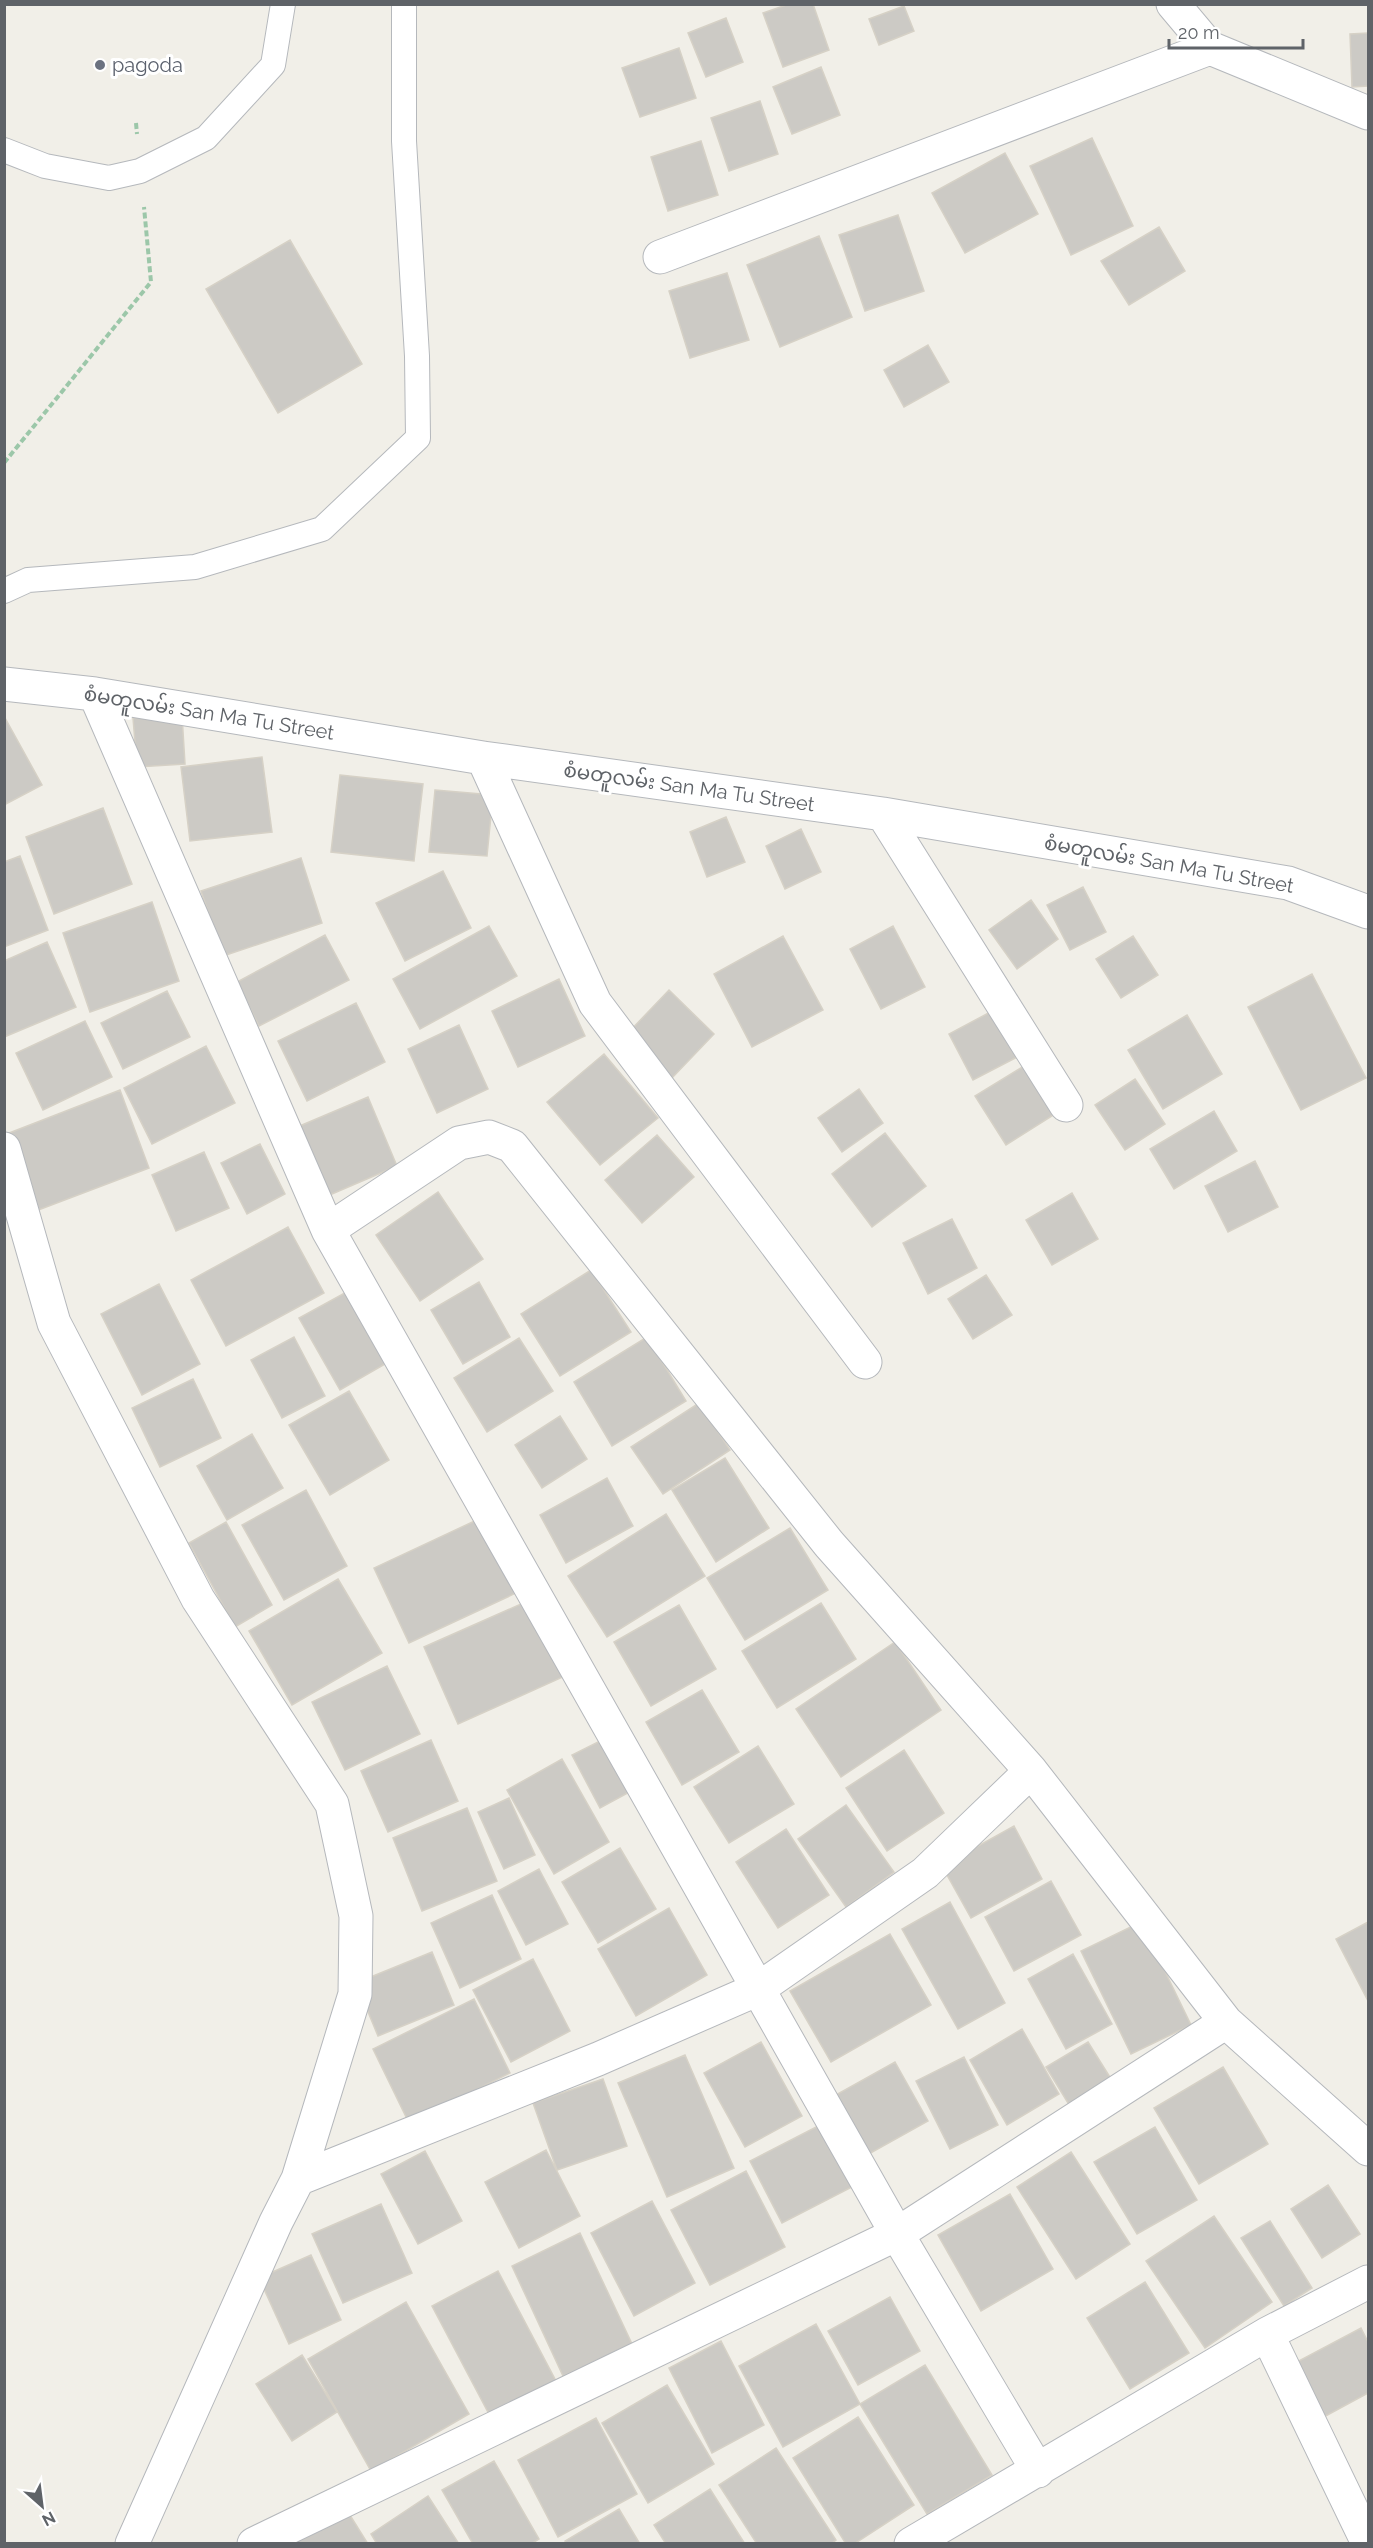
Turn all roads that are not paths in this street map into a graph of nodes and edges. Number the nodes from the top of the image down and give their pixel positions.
1 (283, 4) edge
2 (404, 4) edge
3 (1173, 4) edge
4 (1210, 48) junction
5 (1368, 113) edge
6 (4, 150) edge
7 (660, 257) dead end
8 (4, 591) edge
9 (4, 684) edge
10 (95, 694) junction
11 (483, 758) junction
12 (883, 814) junction
13 (1368, 912) edge
14 (1066, 1106) dead end
15 (4, 1149) edge
16 (328, 1230) junction
17 (866, 1362) dead end
18 (1031, 1771) junction
19 (758, 1989) junction
20 (1226, 2022) junction
21 (1368, 2149) edge
22 (298, 2179) junction
23 (897, 2234) junction
24 (1368, 2282) edge
25 (1267, 2334) junction
26 (1038, 2471) junction
27 (1368, 2543) edge
28 (132, 2544) edge
29 (254, 2544) edge
30 (911, 2544) edge

1 - 6 lane
2 - 8 lane
3 - 4 street
4 - 5 street
4 - 7 street
9 - 10 street, စံမတူလမ်း San Ma Tu Street
10 - 11 street, စံမတူလမ်း San Ma Tu Street
10 - 16 street
11 - 12 street, စံမတူလမ်း San Ma Tu Street
11 - 17 street
12 - 13 street, စံမတူလမ်း San Ma Tu Street
12 - 14 street
15 - 22 street
16 - 18 street
16 - 19 street
18 - 19 street
18 - 20 street
19 - 22 street
19 - 23 street
20 - 21 street
20 - 23 street
22 - 28 street
23 - 26 street
23 - 29 street
24 - 25 street
25 - 26 street
25 - 27 street
26 - 30 street

